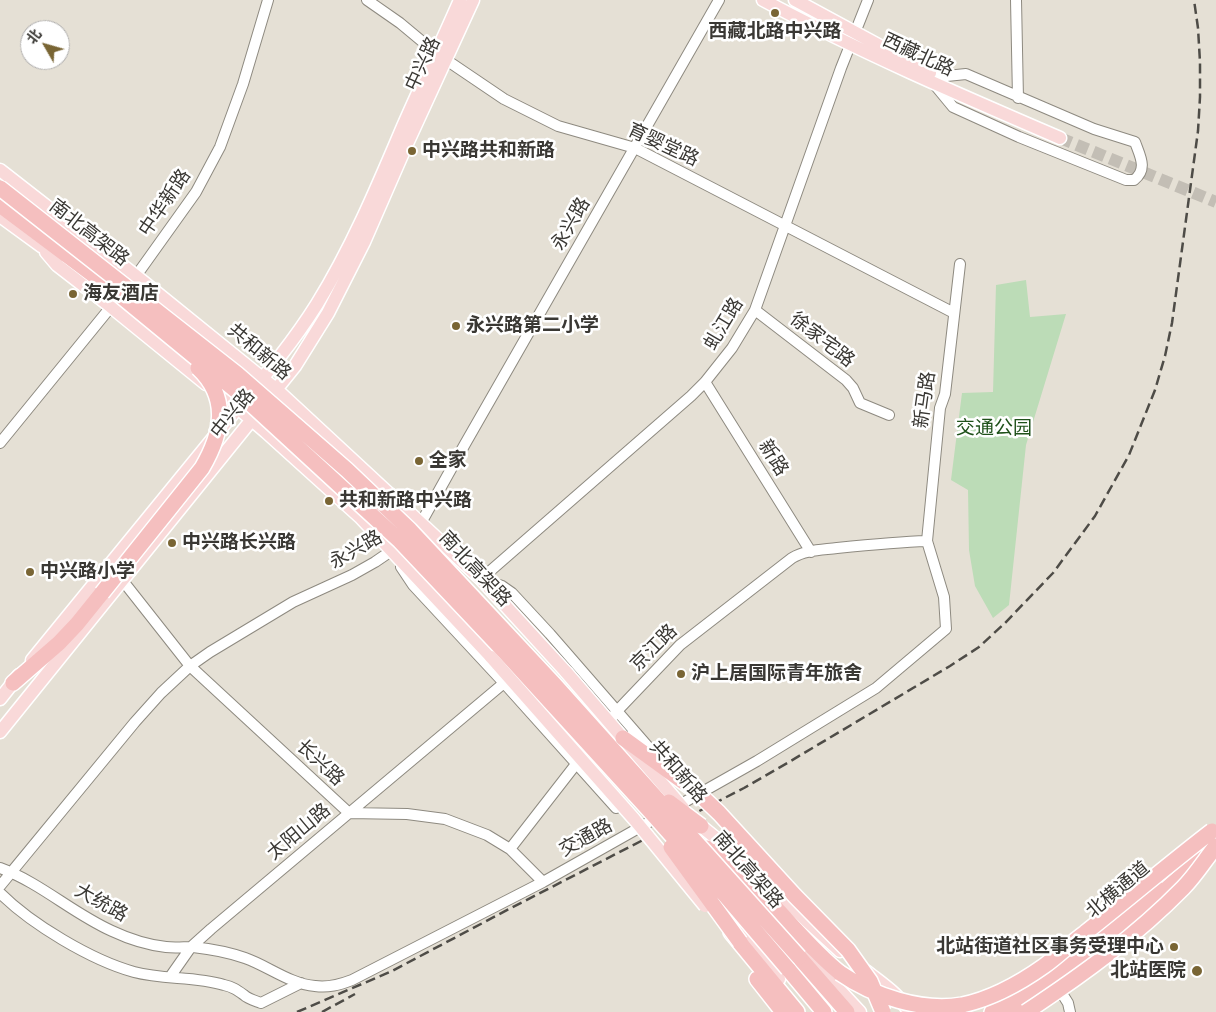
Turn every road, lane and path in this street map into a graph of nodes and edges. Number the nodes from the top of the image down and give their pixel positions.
1 (268, 0) edge
2 (367, 0) edge
3 (460, 0) edge
4 (472, 0) edge
5 (719, 0) edge
6 (764, 0) edge
7 (795, 0) edge
8 (868, 0) edge
9 (1016, 0) edge
10 (853, 39) junction
11 (441, 56) junction
12 (936, 80) junction
13 (1018, 98) junction
14 (1062, 134) tunnel mouth
15 (634, 148) junction
16 (0, 170) edge
17 (0, 188) edge
18 (0, 205) edge
19 (0, 216) edge
20 (785, 226) junction
21 (960, 264) dead end
22 (136, 276) junction
23 (114, 299) junction
24 (755, 310) junction
25 (954, 312) junction
26 (263, 379) junction
27 (705, 382) junction
28 (276, 390) junction
29 (238, 407) junction
30 (889, 415) dead end
31 (252, 419) junction
32 (0, 443) edge
33 (421, 523) junction
34 (927, 541) junction
35 (391, 552) junction
36 (811, 552) junction
37 (482, 579) junction
38 (123, 581) junction
39 (190, 666) junction
40 (13, 683) junction
41 (504, 683) junction
42 (0, 699) edge
43 (617, 711) junction
44 (0, 732) edge
45 (623, 738) junction
46 (576, 764) junction
47 (633, 783) junction
48 (692, 797) junction
49 (348, 813) junction
50 (636, 830) junction
51 (696, 831) junction
52 (1215, 841) edge
53 (510, 849) junction
54 (0, 868) edge
55 (11, 872) junction
56 (543, 882) junction
57 (0, 886) edge
58 (0, 892) edge
59 (706, 906) junction
60 (740, 942) junction
61 (192, 947) junction
62 (170, 978) junction
63 (300, 983) junction
64 (1056, 984) junction
65 (914, 1008) edge
66 (783, 1012) edge
67 (797, 1012) edge
68 (804, 1012) edge
69 (824, 1012) edge
70 (847, 1012) edge
71 (860, 1012) edge
72 (874, 1012) edge
73 (883, 1012) edge
74 (938, 1012) edge
75 (987, 1012) edge
76 (992, 1012) edge
77 (1010, 1012) edge
78 (1015, 1012) edge
79 (1026, 1012) edge
80 (1070, 1012) edge

1 - 22 street, 中华新路
2 - 11 street, 育婴堂路
3 - 11 main road, 中兴路
4 - 11 main road, 中兴路
5 - 15 street, 永兴路
6 - 10 main road, 西藏北路
7 - 10 main road, 西藏北路
8 - 10 street, 虬江路
9 - 13 street
10 - 12 main road, 西藏北路
10 - 20 street, 虬江路
11 - 15 street, 育婴堂路
11 - 26 main road, 中兴路
11 - 28 main road, 中兴路
12 - 13 street
12 - 13 street
12 - 14 main road, 西藏北路
15 - 20 street, 育婴堂路
15 - 33 street, 永兴路
16 - 22 main road, 共和新路
17 - 47 highway, 南北高架路, bridge
18 - 23 highway, 南北高架路
19 - 23 main road
20 - 24 street, 虬江路
20 - 25 street, 育婴堂路
21 - 25 street, 新马路
22 - 23 street, 中华新路
22 - 26 main road, 共和新路
23 - 29 main road
23 - 32 street, 中华新路
23 - 40 highway, bridge
23 - 47 highway, 南北高架路, bridge
24 - 27 street, 虬江路
24 - 30 street, 徐家宅路
25 - 34 street, 新马路
26 - 28 main road, 共和新路
26 - 29 main road, 中兴路
27 - 36 street, 新路
27 - 37 street, 虬江路
28 - 31 main road, 中兴路
28 - 33 main road, 共和新路
29 - 31 main road
29 - 40 main road, 中兴路
31 - 35 main road
31 - 38 main road, 中兴路
33 - 35 street, 永兴路
33 - 37 main road, 共和新路
34 - 36 street, 京江路
34 - 48 street, 交通路
35 - 39 street, 永兴路
35 - 41 street
35 - 59 main road, bridge
36 - 43 street, 京江路
37 - 43 street, 共和新路
37 - 45 main road, 共和新路, bridge
38 - 39 street, 长兴路
38 - 44 main road, 中兴路
39 - 49 street, 长兴路
39 - 55 street, 永兴路
40 - 42 main road, 中兴路
41 - 46 street
41 - 49 street, 太阳山路
43 - 46 street, 京江路
43 - 48 street, 共和新路
45 - 51 main road, 共和新路, bridge
45 - 73 highway, bridge
46 - 50 street
46 - 53 street, 京江路
47 - 51 highway, bridge
47 - 60 highway, bridge
47 - 69 highway, 南北高架路, bridge
48 - 50 street, 交通路
49 - 53 street, 长兴路
49 - 61 street, 太阳山路
50 - 56 street, 交通路
51 - 65 main road, 共和新路
51 - 65 highway, bridge
51 - 70 highway, 南北高架路, bridge
52 - 64 main road
52 - 65 highway, bridge
52 - 75 main road
52 - 76 highway, 北横通道, bridge
52 - 77 highway, 北横通道, bridge
52 - 79 highway, bridge
53 - 56 street, 长兴路
54 - 55 street, 大统路
55 - 57 street, 永兴路
55 - 61 street, 大统路
56 - 63 street, 交通路
58 - 62 street
59 - 60 highway, bridge
59 - 66 highway
60 - 67 highway
61 - 62 street, 太阳山路
61 - 63 street, 大统路
62 - 63 street
64 - 78 main road
64 - 80 street
65 - 72 highway, bridge
65 - 74 highway, bridge
68 - 71 main road

